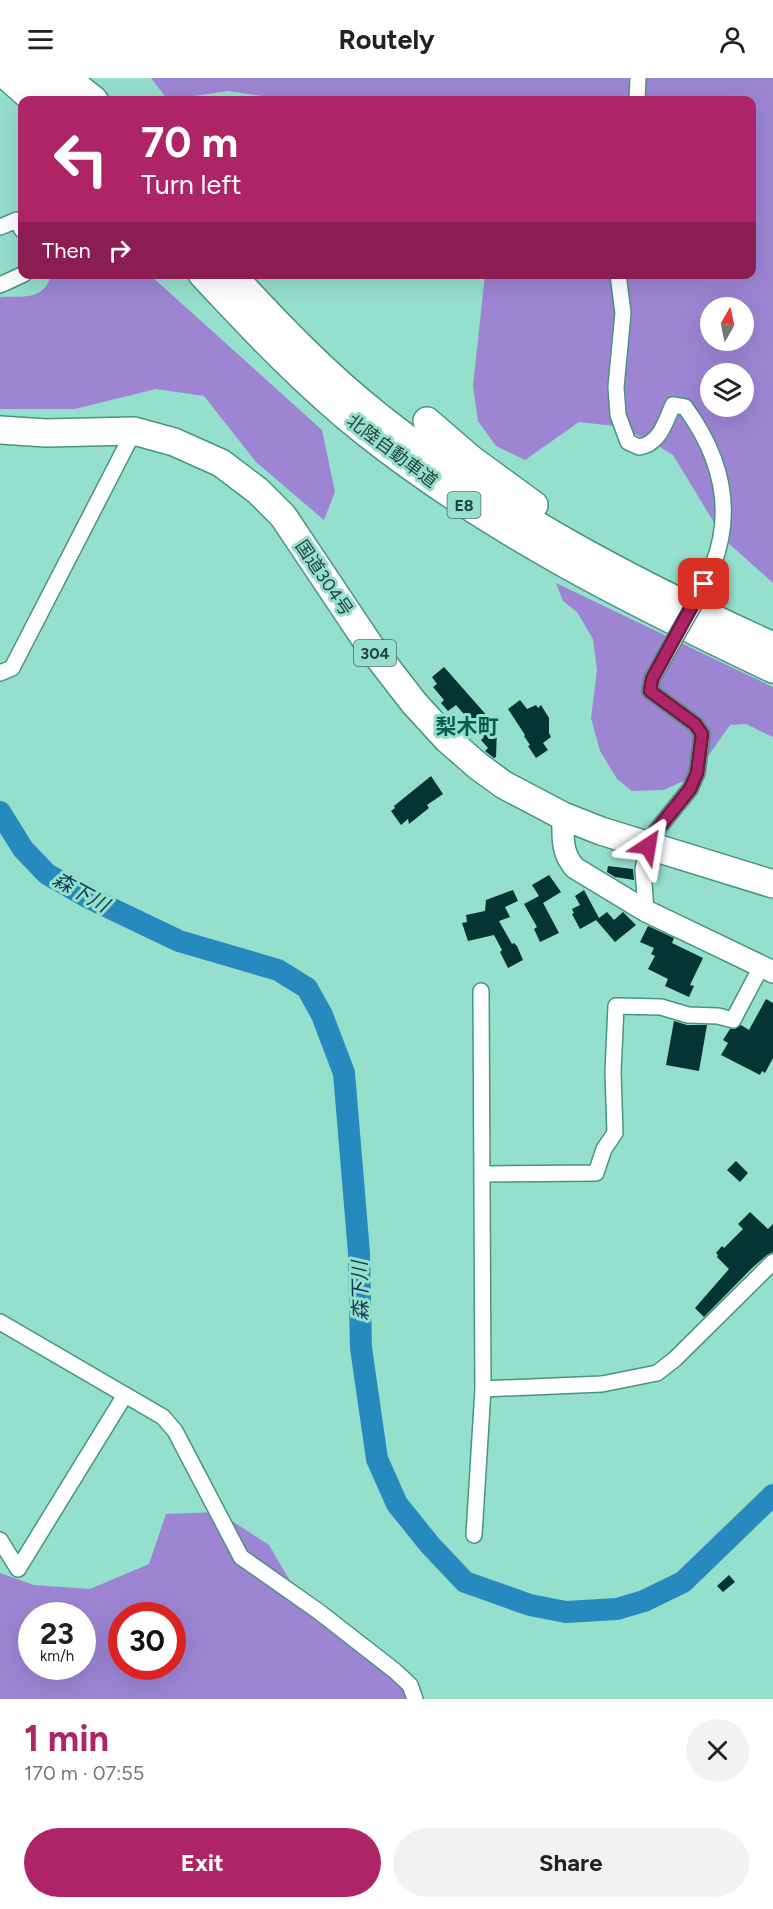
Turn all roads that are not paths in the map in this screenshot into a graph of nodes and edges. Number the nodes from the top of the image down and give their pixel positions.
1 (9, 78) edge
2 (41, 78) edge
3 (66, 78) edge
4 (638, 78) edge
5 (29, 96) edge
6 (61, 96) edge
7 (89, 96) edge
8 (637, 96) edge
9 (18, 222) edge
10 (0, 227) edge
11 (18, 277) edge
12 (186, 279) edge
13 (207, 279) edge
14 (236, 279) edge
15 (619, 279) edge
16 (0, 285) edge
17 (320, 394) junction
18 (427, 421) dead end
19 (0, 430) edge
20 (134, 431) junction
21 (773, 644) edge
22 (773, 669) edge
23 (0, 673) edge
24 (563, 816) junction
25 (648, 846) junction
26 (773, 884) edge
27 (646, 911) junction
28 (767, 970) edge
29 (482, 991) dead end
30 (483, 1174) junction
31 (773, 1262) edge
32 (0, 1322) edge
33 (483, 1389) junction
34 (125, 1395) junction
35 (474, 1534) dead end
36 (0, 1540) edge
37 (415, 1699) edge

1 - 5 highway
2 - 6 highway
3 - 7 highway
4 - 8 street
9 - 10 street
11 - 16 street
12 - 17 highway
13 - 17 highway, 北陸自動車道 / E8
14 - 21 highway, 北陸自動車道 / E8
15 - 25 street, bridge
17 - 22 highway, 北陸自動車道 / E8
18 - 21 highway
19 - 20 highway, 国道304号 / 304
20 - 23 street
20 - 24 highway, 国道304号 / 304
24 - 25 highway, 国道304号 / 304
24 - 27 street
25 - 26 highway, 国道304号 / 304
25 - 27 street
27 - 28 street
28 - 30 street
29 - 30 street
30 - 33 street
31 - 33 street
32 - 34 street
33 - 35 street
34 - 36 street
34 - 37 street

